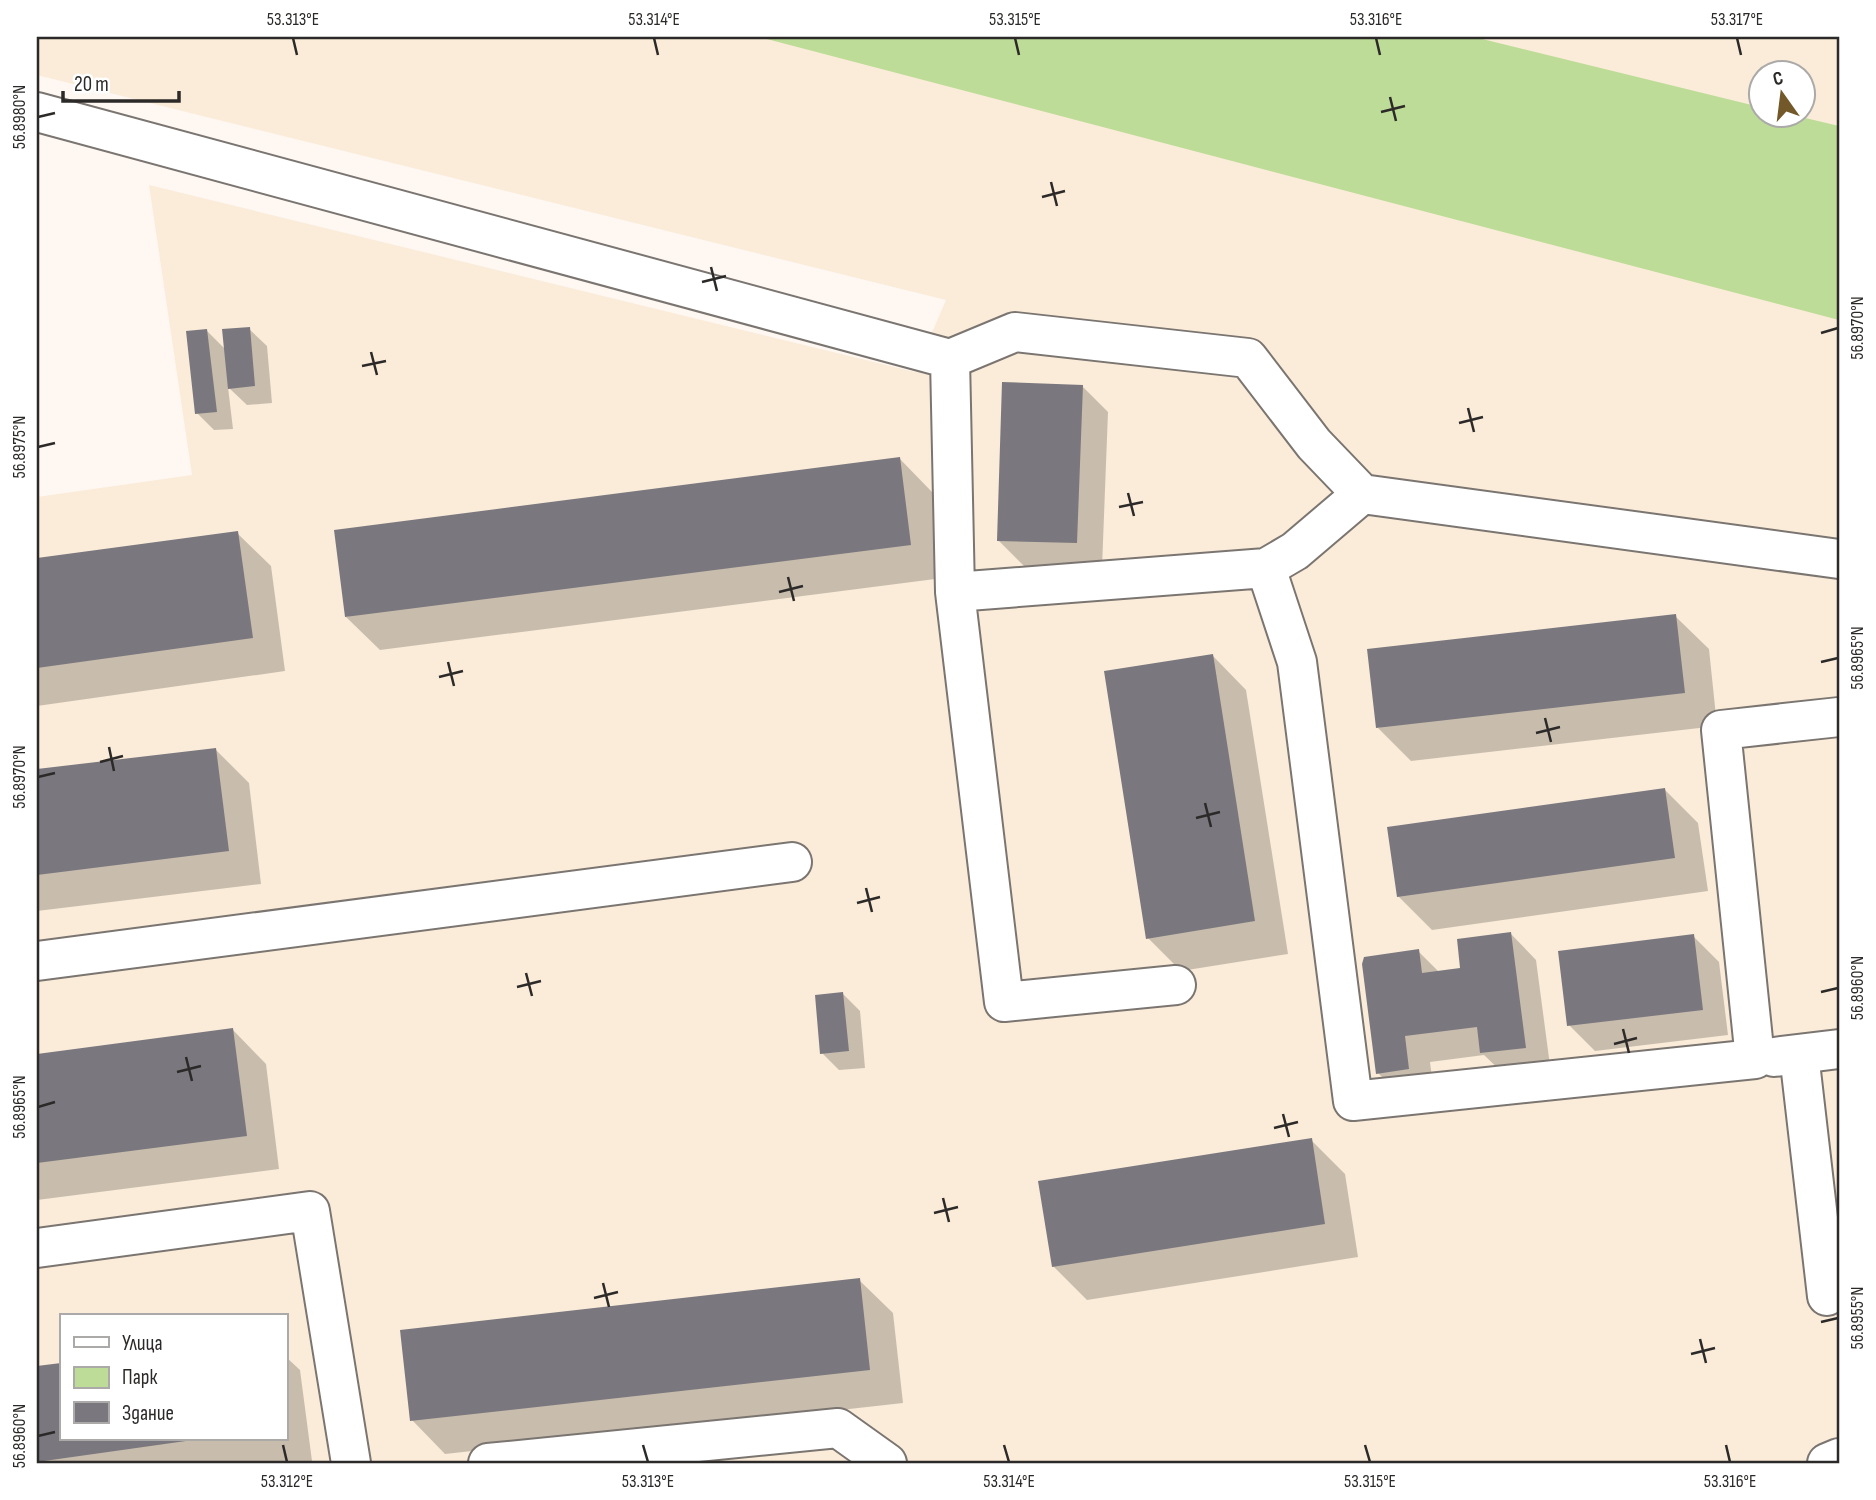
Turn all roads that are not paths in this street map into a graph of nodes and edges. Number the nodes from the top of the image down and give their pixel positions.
1 (37, 112) edge
2 (950, 359) junction
3 (1362, 495) junction
4 (1839, 559) edge
5 (1266, 568) junction
6 (955, 592) junction
7 (1839, 717) edge
8 (792, 862) dead end
9 (37, 961) edge
10 (1176, 985) dead end
11 (1839, 1049) edge
12 (1799, 1054) junction
13 (1755, 1059) junction
14 (37, 1248) edge
15 (1827, 1296) dead end
16 (1839, 1458) edge
17 (351, 1463) edge
18 (488, 1463) edge
19 (887, 1463) edge
20 (1827, 1463) edge

1 - 2 lane
2 - 3 lane
2 - 6 lane
3 - 4 lane
3 - 5 lane
5 - 6 lane
5 - 13 lane
6 - 10 lane
7 - 13 lane
8 - 9 lane
11 - 12 lane
12 - 13 lane
12 - 15 lane
14 - 17 lane
16 - 20 lane
18 - 19 lane

